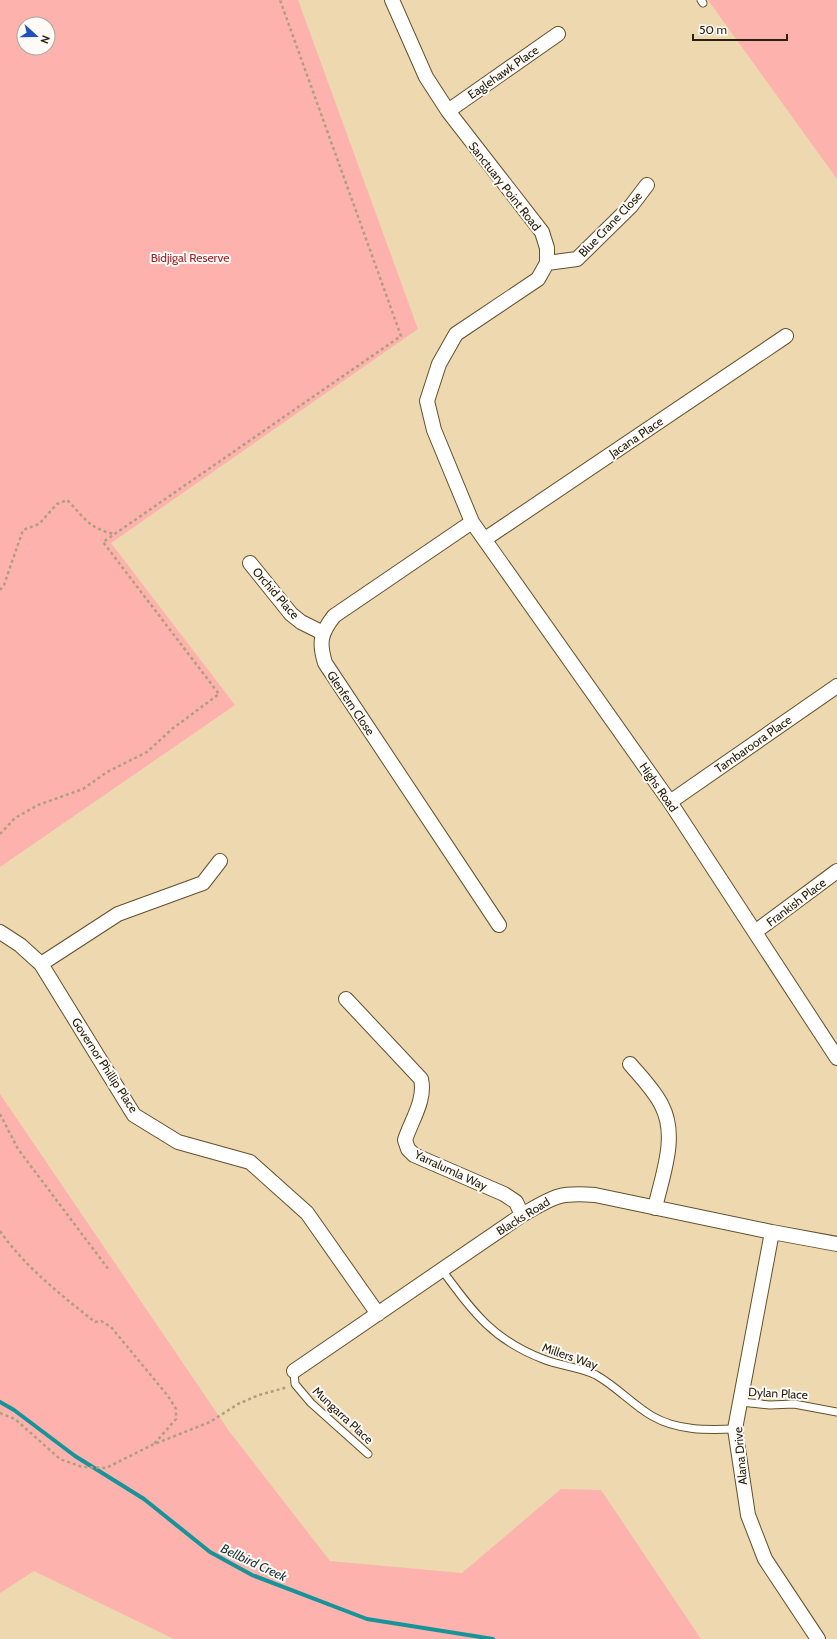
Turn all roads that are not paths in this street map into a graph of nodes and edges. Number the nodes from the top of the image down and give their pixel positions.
1 (392, 0) edge
2 (558, 34) dead end
3 (448, 111) junction
4 (647, 185) dead end
5 (548, 263) junction
6 (786, 336) dead end
7 (472, 522) junction
8 (485, 538) junction
9 (250, 563) dead end
10 (323, 633) junction
11 (837, 686) edge
12 (670, 802) junction
13 (220, 861) dead end
14 (837, 871) edge
15 (499, 925) dead end
16 (0, 932) edge
17 (755, 932) junction
18 (41, 964) junction
19 (346, 999) dead end
20 (837, 1058) edge
21 (630, 1064) dead end
22 (655, 1208) junction
23 (522, 1215) junction
24 (772, 1232) junction
25 (837, 1244) edge
26 (442, 1270) junction
27 (378, 1314) junction
28 (294, 1377) joint
29 (741, 1402) junction
30 (837, 1412) edge
31 (735, 1429) junction
32 (368, 1454) dead end
33 (818, 1639) edge

1 - 3 street, Sanctuary Point Road
2 - 3 street, Eaglehawk Place
3 - 5 street, Sanctuary Point Road
4 - 5 street, Blue Crane Close
5 - 7 street
6 - 8 street, Jacana Place
7 - 8 street, Highs Road
7 - 10 street, Glenfern Close
8 - 12 street, Highs Road
9 - 10 street, Orchid Place
10 - 15 street, Glenfern Close
11 - 12 street, Tambaroora Place
12 - 17 street, Highs Road
13 - 18 street
14 - 17 street, Frankish Place
16 - 18 street, Governor Phillip Place
17 - 20 street, Highs Road
18 - 27 street, Governor Phillip Place
19 - 23 street, Yarralumla Way
21 - 22 street
22 - 23 street, Blacks Road
22 - 24 street, Blacks Road
23 - 26 street, Blacks Road
24 - 25 street, Blacks Road
24 - 29 street, Alana Drive
26 - 27 street, Blacks Road
26 - 31 lane, Millers Way
27 - 28 street, Blacks Road
28 - 32 lane, Mungarra Place
29 - 30 lane, Dylan Place
29 - 31 street, Alana Drive
31 - 33 street, Alana Drive

